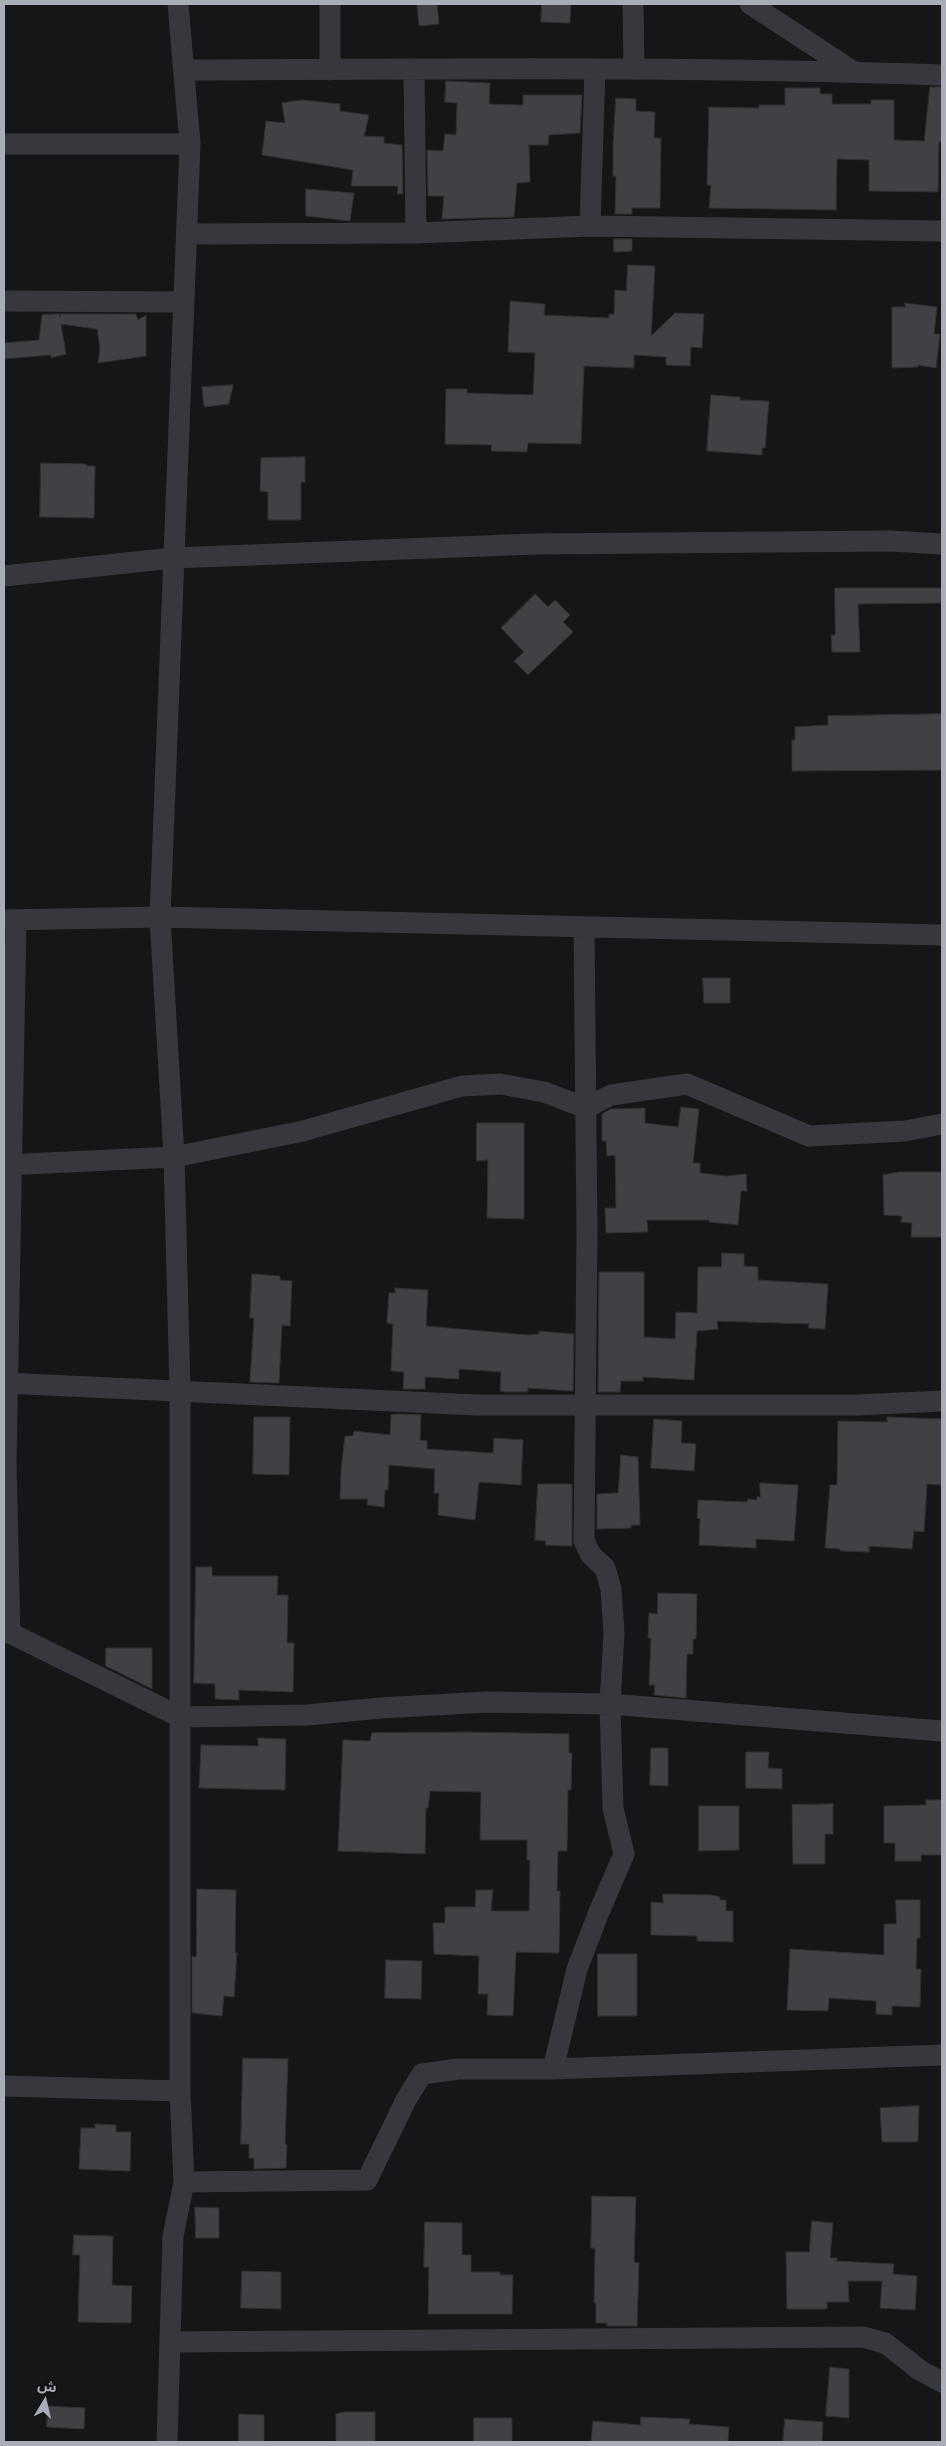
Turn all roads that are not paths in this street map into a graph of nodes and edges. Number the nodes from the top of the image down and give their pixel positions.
1 (178, 4) edge
2 (330, 4) edge
3 (632, 4) edge
4 (750, 4) edge
5 (595, 69) junction
6 (634, 69) junction
7 (184, 70) junction
8 (330, 70) junction
9 (414, 71) junction
10 (854, 72) junction
11 (942, 75) edge
12 (4, 144) edge
13 (190, 144) junction
14 (590, 226) junction
15 (942, 232) edge
16 (416, 233) junction
17 (186, 234) junction
18 (4, 301) edge
19 (182, 302) junction
20 (942, 544) edge
21 (173, 558) junction
22 (4, 576) edge
23 (160, 917) junction
24 (10, 920) edge
25 (584, 928) junction
26 (942, 935) edge
27 (586, 1108) junction
28 (942, 1124) edge
29 (174, 1157) junction
30 (7, 1165) edge
31 (5, 1383) edge
32 (180, 1391) junction
33 (942, 1401) edge
34 (586, 1406) junction
35 (7, 1633) edge
36 (610, 1704) junction
37 (180, 1717) junction
38 (942, 1731) edge
39 (942, 2055) edge
40 (552, 2069) junction
41 (4, 2086) edge
42 (180, 2090) junction
43 (184, 2182) junction
44 (171, 2342) junction
45 (942, 2382) edge
46 (167, 2442) edge

1 - 7 street
2 - 8 street
3 - 6 street
4 - 10 street
5 - 6 street
5 - 9 street
5 - 14 street
6 - 10 street
7 - 8 street
7 - 13 street
8 - 9 street
9 - 16 street
10 - 11 street
12 - 13 street
13 - 17 street
14 - 15 street
14 - 16 street
16 - 17 street
17 - 19 street
18 - 19 street
19 - 21 street
20 - 21 street
21 - 22 street
21 - 23 street
23 - 24 street
23 - 25 street
23 - 29 street
24 - 30 street
25 - 26 street
25 - 27 street
27 - 28 street
27 - 29 street
27 - 34 street
29 - 30 street
29 - 32 street
30 - 31 street
31 - 32 street
31 - 35 street
32 - 34 street
32 - 37 street
33 - 34 street
34 - 36 street
35 - 37 street
36 - 37 street
36 - 38 street
36 - 40 street
37 - 42 street
39 - 40 street
40 - 43 street
41 - 42 street
42 - 43 street
43 - 44 street
44 - 45 street
44 - 46 street

